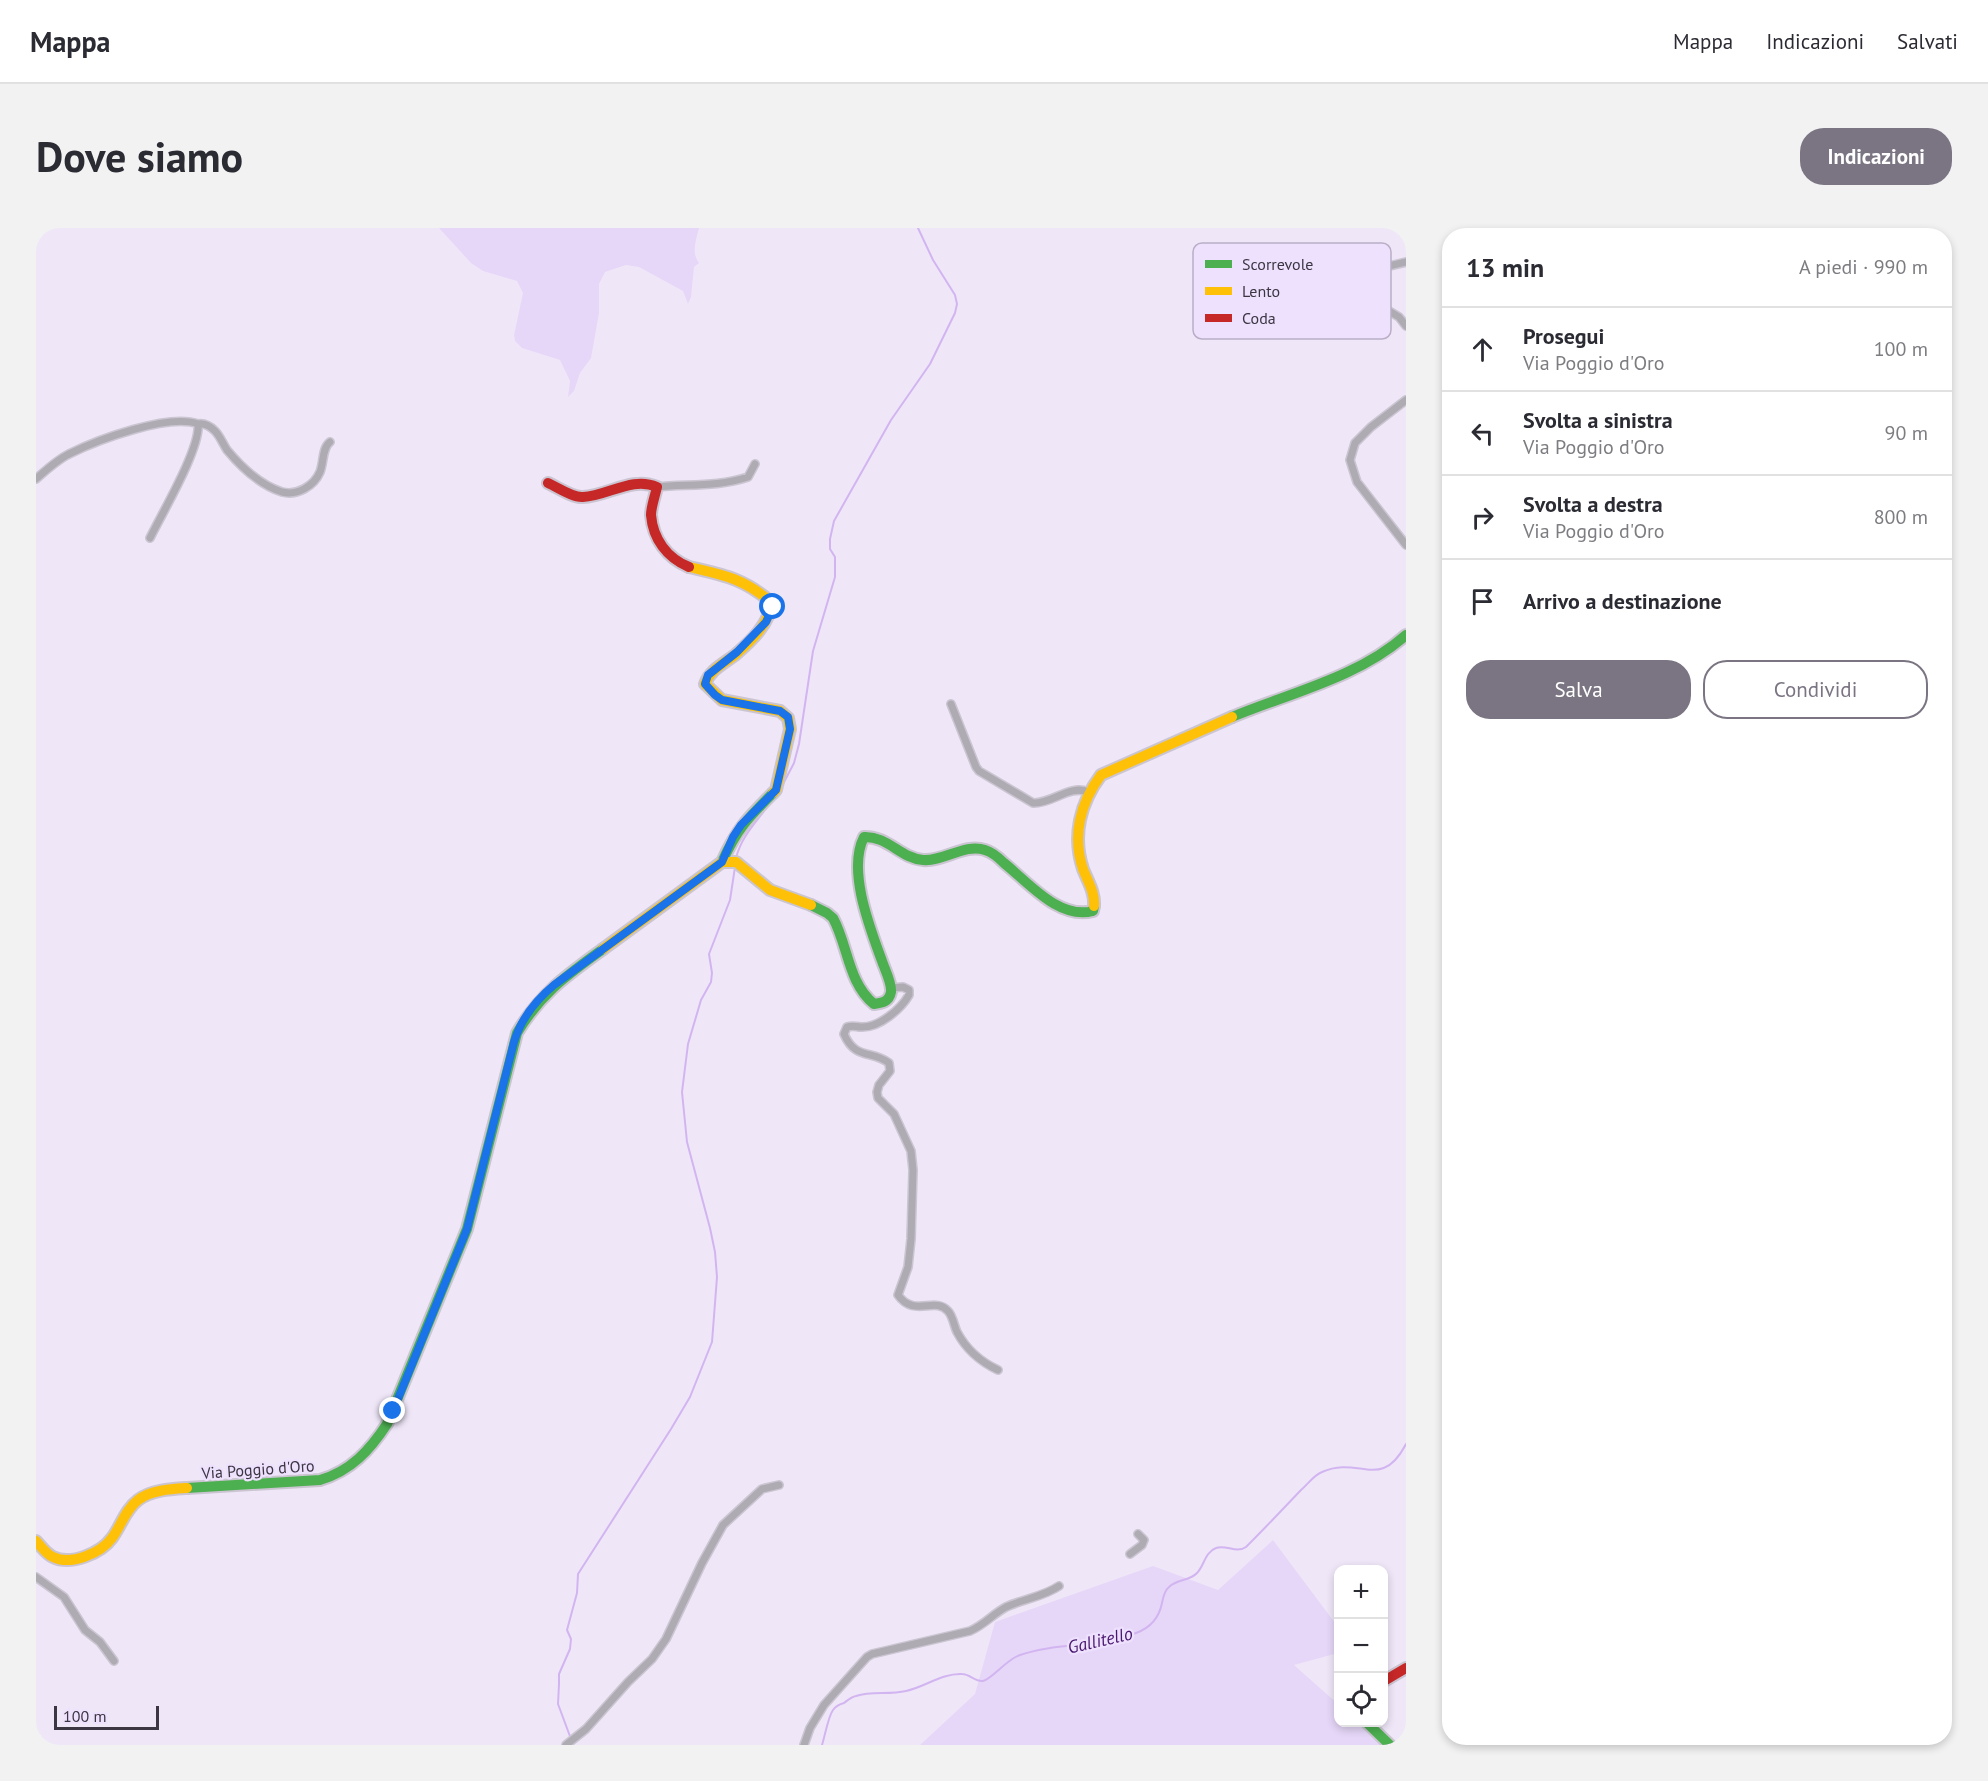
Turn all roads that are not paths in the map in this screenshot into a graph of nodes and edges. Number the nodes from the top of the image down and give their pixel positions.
1 (1406, 262) edge
2 (1391, 266) edge
3 (1391, 313) edge
4 (1406, 326) edge
5 (1406, 400) edge
6 (198, 424) junction
7 (330, 442) dead end
8 (755, 464) dead end
9 (36, 479) edge
10 (548, 483) dead end
11 (657, 487) junction
12 (150, 538) dead end
13 (1406, 545) edge
14 (1406, 635) edge
15 (951, 704) dead end
16 (1088, 792) junction
17 (722, 862) junction
18 (891, 988) junction
19 (998, 1370) dead end
20 (779, 1485) dead end
21 (1138, 1534) dead end
22 (36, 1541) edge
23 (1130, 1554) dead end
24 (36, 1577) edge
25 (1059, 1586) dead end
26 (114, 1661) dead end
27 (1406, 1668) edge
28 (1388, 1678) edge
29 (1371, 1727) edge
30 (566, 1745) edge
31 (804, 1745) edge
32 (1390, 1745) edge

1 - 2 street
3 - 4 street
5 - 13 street
6 - 7 street
6 - 9 street
6 - 12 street
8 - 11 street
10 - 11 street
11 - 17 street, Via Poggio d'Oro
14 - 16 street
15 - 16 street
16 - 18 street
17 - 18 street
17 - 22 street, Via Poggio d'Oro
18 - 19 street
20 - 30 street
21 - 23 street
24 - 26 street
25 - 31 street
27 - 28 street
29 - 32 street

